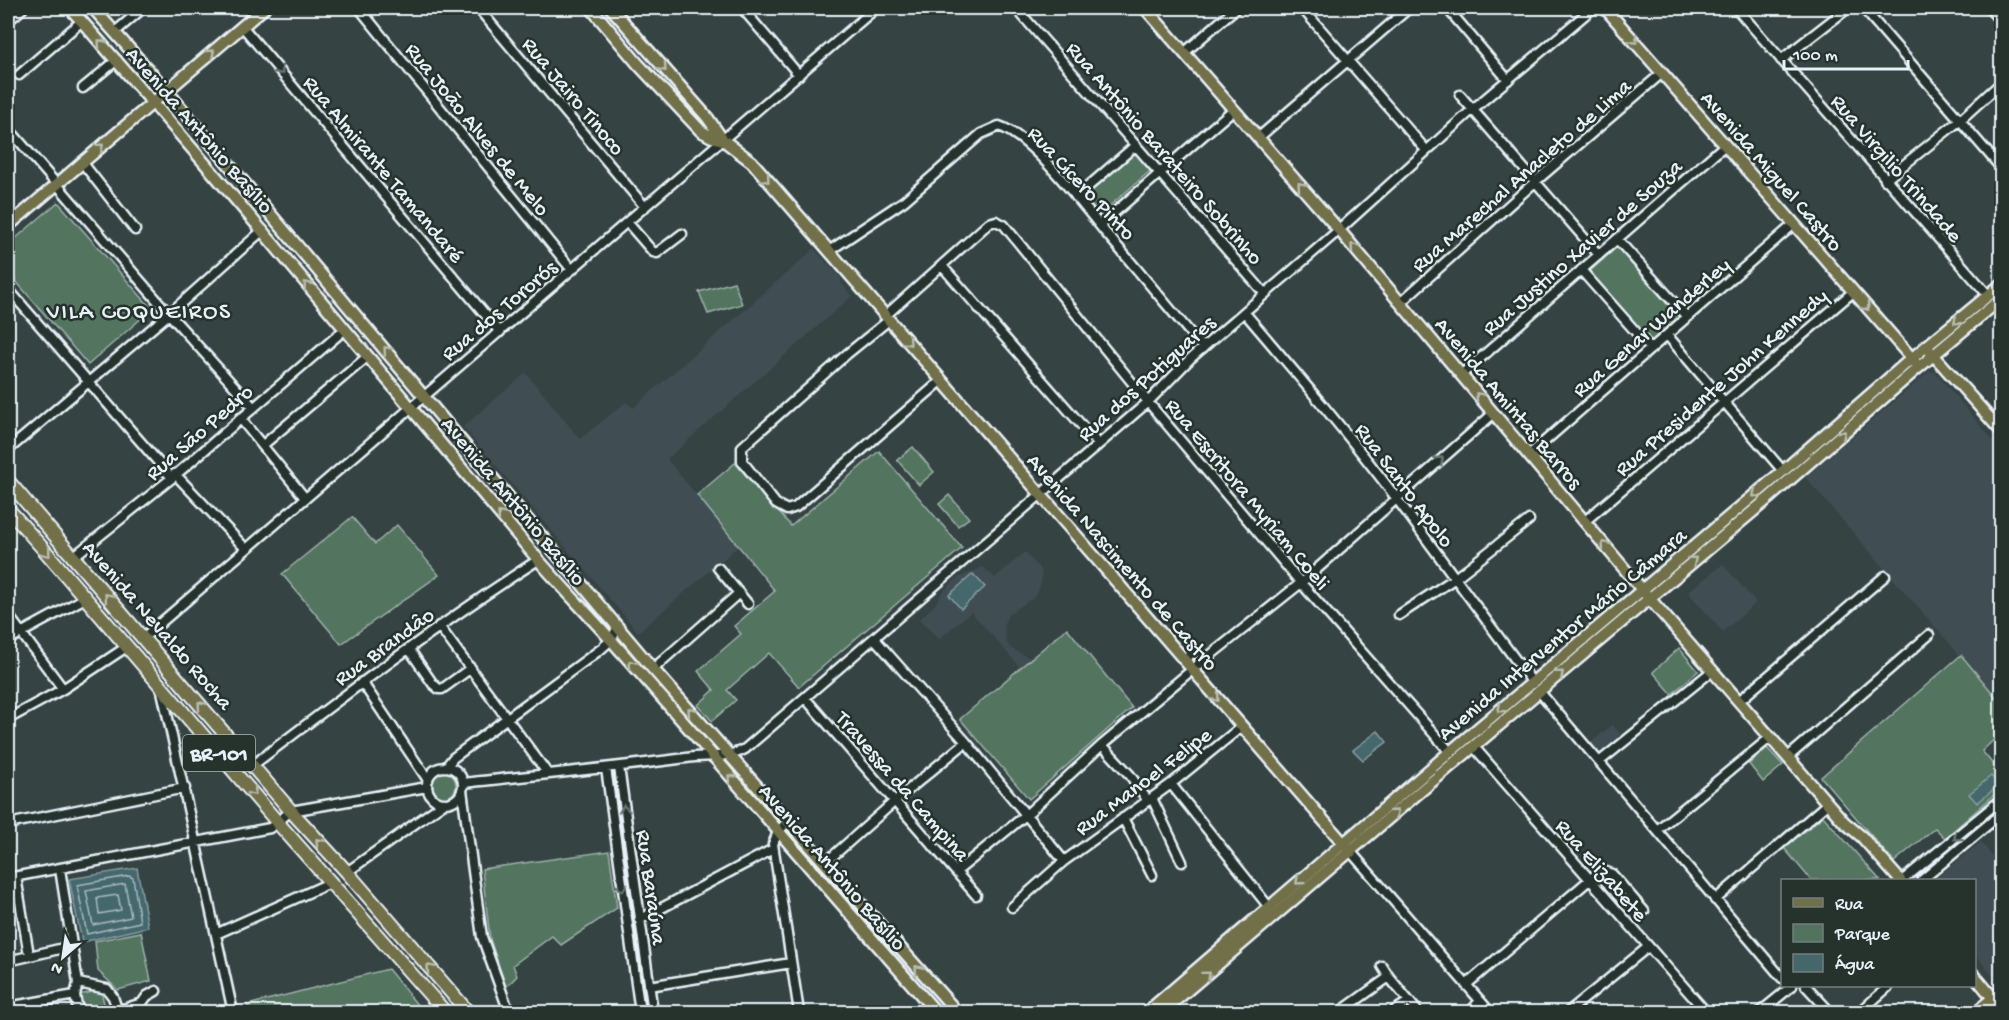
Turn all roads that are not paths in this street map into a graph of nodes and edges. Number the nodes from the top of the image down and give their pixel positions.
1 (23, 8) edge
2 (93, 8) edge
3 (143, 8) edge
4 (264, 8) edge
5 (359, 8) edge
6 (478, 8) edge
7 (591, 8) edge
8 (611, 8) edge
9 (742, 8) edge
10 (1016, 8) edge
11 (1145, 8) edge
12 (1236, 8) edge
13 (1302, 8) edge
14 (1409, 8) edge
15 (1448, 8) edge
16 (1593, 8) edge
17 (1605, 8) edge
18 (1736, 8) edge
19 (1848, 8) edge
20 (1863, 8) edge
21 (1990, 8) edge
22 (872, 9) edge
23 (76, 12) edge
24 (8, 21) edge
25 (2001, 21) edge
26 (242, 26) junction
27 (115, 32) junction
28 (642, 44) junction
29 (1184, 52) junction
30 (117, 60) junction
31 (1348, 60) junction
32 (1781, 60) junction
33 (638, 64) junction
34 (1662, 73) junction
35 (19, 75) dead end
36 (799, 75) junction
37 (1508, 80) junction
38 (2001, 82) edge
39 (83, 88) dead end
40 (167, 91) junction
41 (1460, 95) dead end
42 (154, 102) junction
43 (1234, 109) junction
44 (1473, 109) junction
45 (1959, 120) junction
46 (8, 128) edge
47 (1258, 138) junction
48 (723, 140) junction
49 (1136, 145) junction
50 (1725, 145) junction
51 (1426, 150) junction
52 (82, 162) junction
53 (2001, 169) edge
54 (237, 173) junction
55 (1161, 174) junction
56 (1885, 180) junction
57 (1536, 181) junction
58 (56, 184) junction
59 (232, 195) junction
60 (1076, 197) junction
61 (645, 207) junction
62 (627, 222) junction
63 (1794, 224) junction
64 (1100, 225) junction
65 (8, 226) edge
66 (135, 230) dead end
67 (263, 230) junction
68 (1339, 230) junction
69 (682, 234) dead end
70 (1617, 239) junction
71 (829, 251) junction
72 (1599, 255) junction
73 (942, 266) junction
74 (572, 270) junction
75 (1581, 270) junction
76 (2001, 284) edge
77 (8, 290) edge
78 (1852, 291) junction
79 (1265, 294) junction
80 (1988, 295) junction
81 (2001, 298) edge
82 (1401, 302) junction
83 (1244, 312) junction
84 (170, 314) junction
85 (1687, 317) junction
86 (887, 318) junction
87 (344, 330) junction
88 (500, 332) junction
89 (1667, 335) junction
90 (1203, 348) junction
91 (1651, 349) junction
92 (1928, 355) junction
93 (368, 357) junction
94 (1911, 359) junction
95 (1461, 375) junction
96 (941, 381) junction
97 (89, 383) junction
98 (424, 395) junction
99 (1148, 402) junction
100 (1724, 402) junction
101 (253, 407) junction
102 (411, 407) junction
103 (1494, 413) junction
104 (240, 418) junction
105 (2001, 432) edge
106 (1098, 444) junction
107 (262, 445) junction
108 (8, 450) edge
109 (1529, 455) junction
110 (1783, 471) junction
111 (173, 476) junction
112 (8, 481) edge
113 (1041, 495) junction
114 (305, 498) junction
115 (1396, 499) junction
116 (8, 509) edge
117 (1529, 520) dead end
118 (1584, 522) junction
119 (246, 549) junction
120 (73, 557) junction
121 (538, 560) junction
122 (718, 568) dead end
123 (1885, 576) dead end
124 (1454, 579) junction
125 (1301, 583) junction
126 (739, 593) junction
127 (1646, 594) junction
128 (85, 598) junction
129 (748, 604) dead end
130 (8, 615) edge
131 (1399, 615) dead end
132 (439, 627) junction
133 (618, 627) junction
134 (20, 632) junction
135 (1929, 635) dead end
136 (143, 638) junction
137 (874, 638) junction
138 (8, 640) edge
139 (611, 640) junction
140 (128, 646) junction
141 (410, 649) junction
142 (471, 668) junction
143 (653, 669) junction
144 (1193, 669) junction
145 (1712, 671) junction
146 (362, 682) junction
147 (160, 684) junction
148 (1536, 687) junction
149 (63, 689) junction
150 (805, 698) junction
151 (1739, 701) junction
152 (507, 718) junction
153 (8, 719) edge
154 (1241, 727) junction
155 (1771, 737) junction
156 (966, 742) junction
157 (1102, 745) junction
158 (1474, 747) junction
159 (1450, 752) junction
160 (729, 755) junction
161 (711, 756) junction
162 (1788, 757) junction
163 (1599, 762) junction
164 (253, 765) junction
165 (446, 767) junction
166 (620, 767) junction
167 (606, 768) junction
168 (548, 774) junction
169 (428, 784) junction
170 (1171, 784) junction
171 (463, 786) junction
172 (184, 788) junction
173 (1150, 799) junction
174 (2001, 799) edge
175 (895, 801) junction
176 (444, 802) junction
177 (1828, 803) junction
178 (291, 811) junction
179 (2001, 813) edge
180 (1027, 814) junction
181 (1123, 818) junction
182 (1993, 820) junction
183 (787, 822) junction
184 (1844, 822) junction
185 (278, 823) junction
186 (8, 824) edge
187 (2001, 829) edge
188 (1657, 830) junction
189 (778, 832) junction
190 (196, 843) junction
191 (1344, 843) junction
192 (773, 849) junction
193 (1351, 852) junction
194 (1064, 861) junction
195 (1182, 862) dead end
196 (825, 863) junction
197 (60, 869) junction
198 (346, 872) junction
199 (956, 872) junction
200 (1152, 875) dead end
201 (11, 878) edge
202 (1890, 879) edge
203 (1901, 879) edge
204 (1903, 879) edge
205 (1924, 879) edge
206 (1588, 880) junction
207 (332, 882) junction
208 (976, 895) dead end
209 (1715, 900) junction
210 (1012, 907) dead end
211 (1269, 907) junction
212 (1644, 911) dead end
213 (639, 920) junction
214 (216, 934) junction
215 (72, 946) junction
216 (1648, 947) junction
217 (27, 949) dead end
218 (8, 961) edge
219 (791, 963) junction
220 (1382, 966) dead end
221 (1389, 977) junction
222 (1781, 977) edge
223 (1976, 977) edge
224 (78, 982) junction
225 (1466, 985) junction
226 (649, 986) junction
227 (1789, 987) edge
228 (1807, 987) edge
229 (1888, 987) edge
230 (156, 991) dead end
231 (75, 995) junction
232 (1997, 995) edge
233 (1480, 1001) junction
234 (1408, 1002) junction
235 (8, 1007) edge
236 (2001, 1008) edge
237 (1154, 1011) edge
238 (78, 1012) edge
239 (118, 1012) edge
240 (232, 1012) edge
241 (445, 1012) edge
242 (468, 1012) edge
243 (509, 1012) edge
244 (640, 1012) edge
245 (652, 1012) edge
246 (799, 1012) edge
247 (936, 1012) edge
248 (956, 1012) edge
249 (1340, 1012) edge
250 (1394, 1012) edge
251 (1418, 1012) edge
252 (1470, 1012) edge
253 (1490, 1012) edge
254 (1568, 1012) edge
255 (1706, 1012) edge
256 (1760, 1012) edge
257 (1830, 1012) edge
258 (1860, 1012) edge
259 (1976, 1012) edge

1 - 24 street
2 - 27 main road, Avenida Antônio Basílio
3 - 27 street
4 - 26 main road
5 - 74 street, Rua João Alves de Melo
6 - 61 street, Rua Jairo Tinoco
7 - 33 main road, Avenida Nascimento de Castro
8 - 28 main road, Avenida Nascimento de Castro
9 - 36 street
10 - 49 street, Rua Antônio Barateiro Sobrinho
11 - 29 main road, Avenida Amintas Barros
12 - 29 street
13 - 31 street
14 - 31 street
15 - 37 street
16 - 37 street, Rua dos Potiguares
17 -> 34 main road, Avenida Miguel Castro
18 - 32 street, Rua Virgilio Trindade
19 - 32 street
20 - 45 street
21 - 25 main road
22 - 36 street, Rua dos Tororós
30 -> 23 main road, Avenida Antônio Basílio
23 - 35 street
40 -> 26 main road
26 -> 88 street, Rua Almirante Tamandaré
27 - 40 main road, Avenida Antônio Basílio
28 - 33 main road
28 -> 48 main road, Avenida Nascimento de Castro
29 - 43 main road, Avenida Amintas Barros
30 - 39 street
30 - 42 main road, Avenida Antônio Basílio
31 - 47 street
31 - 51 street
32 - 56 street, Rua Virgilio Trindade
33 - 48 main road, Avenida Nascimento de Castro
34 - 50 main road, Avenida Miguel Castro
34 - 57 street, Rua Marechal Anacleto de Lima
36 - 48 street, Rua dos Tororós
37 - 44 street, Rua dos Potiguares
38 - 45 street
40 - 42 main road
40 - 54 main road, Avenida Antônio Basílio
41 - 44 street
52 -> 42 main road
42 - 59 main road, Avenida Antônio Basílio
43 - 47 main road, Avenida Amintas Barros
43 - 55 street
44 - 51 street, Rua dos Potiguares
44 - 57 street
45 - 53 street
45 - 56 street
46 - 58 street
68 -> 47 main road, Avenida Amintas Barros
48 - 61 street, Rua dos Tororós
48 -> 71 main road, Avenida Nascimento de Castro
49 - 55 street, Rua Antônio Barateiro Sobrinho
49 - 60 street
50 - 63 main road, Avenida Miguel Castro
50 - 70 street, Rua Justino Xavier de Souza
51 - 68 street, Rua dos Potiguares
52 - 58 main road
52 - 66 street
54 - 59 main road
98 -> 54 main road, Avenida Antônio Basílio
55 - 64 street
55 - 79 street, Rua Antônio Barateiro Sobrinho
56 - 80 street, Rua Virgilio Trindade
57 - 72 street
57 - 82 street, Rua Marechal Anacleto de Lima
58 - 65 main road
58 - 84 street
59 - 67 main road, Avenida Antônio Basílio
60 - 64 street, Rua Cícero Pinto
60 - 71 street, Rua Cícero Pinto
61 - 62 street, Rua dos Tororós
62 - 69 street
62 - 74 street, Rua dos Tororós
63 - 78 main road, Avenida Miguel Castro
63 - 85 street, Rua Genar Wanderley
64 - 90 street, Rua Cícero Pinto
67 - 84 street
87 -> 67 main road, Avenida Antônio Basílio
68 - 79 street, Rua dos Potiguares
82 -> 68 main road, Avenida Amintas Barros
70 - 72 street, Rua Justino Xavier de Souza
70 - 85 street
71 - 86 main road, Avenida Nascimento de Castro
72 - 75 street, Rua Justino Xavier de Souza
73 - 86 street
73 - 99 street, Rua Escritora Myriam Coeli
73 - 106 street
74 - 88 street, Rua dos Tororós
75 - 91 street
75 - 95 street, Rua Justino Xavier de Souza
76 - 80 main road, Avenida Interventor Mário Câmara
77 - 97 street
78 -> 94 main road, Avenida Miguel Castro
78 - 100 street, Rua Presidente John Kennedy
79 - 83 street, Rua dos Potiguares
80 -> 92 main road, Avenida Interventor Mário Câmara
81 - 92 main road, Avenida Interventor Mário Câmara
82 - 95 main road, Avenida Amintas Barros
83 - 90 street, Rua dos Potiguares
83 - 115 street, Rua Santo Apolo
84 - 97 street
84 - 101 street
85 - 89 street, Rua Genar Wanderley
86 -> 96 main road, Avenida Nascimento de Castro
86 - 96 street
87 - 93 main road, Avenida Antônio Basílio
87 - 101 street, Rua São Pedro
88 - 98 street, Rua dos Tororós
89 - 91 street, Rua Genar Wanderley
89 - 100 street
90 - 99 street, Rua dos Potiguares
91 - 109 street, Rua Genar Wanderley
92 - 94 main road, Avenida Interventor Mário Câmara
92 - 105 main road
127 -> 92 main road, Avenida Interventor Mário Câmara
93 - 102 main road, Avenida Antônio Basílio
93 - 107 street
94 - 110 main road, Avenida Interventor Mário Câmara
103 -> 95 main road, Avenida Amintas Barros
96 - 113 main road, Avenida Nascimento de Castro
97 - 108 street
97 - 111 street
98 - 102 street, Rua dos Tororós
98 - 133 main road, Avenida Antônio Basílio
99 - 106 street, Rua dos Potiguares
99 - 125 street, Rua Escritora Myriam Coeli
100 - 110 street
100 - 118 street, Rua Presidente John Kennedy
101 - 104 street, Rua São Pedro
102 - 114 street, Rua dos Tororós
121 -> 102 main road, Avenida Antônio Basílio
103 - 109 main road, Avenida Amintas Barros
115 -> 103 street
104 - 107 street
104 - 111 street, Rua São Pedro
106 - 113 street, Rua dos Potiguares
107 - 114 street
109 - 118 main road, Avenida Amintas Barros
110 -> 127 main road, Avenida Interventor Mário Câmara
111 - 119 street
111 - 120 street, Rua São Pedro
112 - 120 highway, Avenida Nevaldo Rocha / BR-101
113 - 137 street, Rua dos Potiguares
113 - 144 main road, Avenida Nascimento de Castro
114 - 119 street, Rua dos Tororós
115 - 124 street, Rua Santo Apolo
115 - 125 street
116 -> 128 highway, Avenida Nevaldo Rocha / BR-101
117 - 124 street
127 -> 118 main road, Avenida Amintas Barros
119 - 136 street, Rua dos Tororós
136 -> 120 highway, Avenida Nevaldo Rocha / BR-101
121 - 132 street, Rua Brandâo
121 - 139 main road, Avenida Antônio Basílio
122 - 126 street
123 - 151 street
124 - 131 street
124 - 148 street, Rua Santo Apolo
125 - 144 street
125 - 159 street, Rua Escritora Myriam Coeli
126 - 129 street
126 - 143 street
127 - 145 main road, Avenida Amintas Barros
127 - 148 main road, Avenida Interventor Mário Câmara
128 - 134 street
128 - 140 highway, Avenida Nevaldo Rocha / BR-101
130 - 134 street
132 - 141 street, Rua Brandâo
132 - 142 street
133 - 139 street
133 - 143 main road, Avenida Antônio Basílio
134 - 138 street
134 - 149 street
135 - 162 street
164 -> 136 highway, Avenida Nevaldo Rocha / BR-101
137 - 150 street, Rua dos Potiguares
137 - 156 street
139 - 152 street
161 -> 139 main road, Avenida Antônio Basílio
140 - 147 highway, Avenida Nevaldo Rocha / BR-101
140 - 149 street
141 - 142 street
141 - 146 street, Rua Brandâo
142 - 152 street
160 -> 143 main road, Avenida Antônio Basílio
144 -> 154 main road, Avenida Nascimento de Castro
144 - 157 street
145 - 151 main road, Avenida Amintas Barros
145 - 163 street
146 - 164 street, Rua Brandâo
146 - 169 street
147 - 172 street
147 -> 185 highway, Avenida Nevaldo Rocha / BR-101
148 - 158 main road, Avenida Interventor Mário Câmara
148 -> 159 main road, Avenida Interventor Mário Câmara
148 - 163 street, Rua Santo Apolo
149 - 153 street
150 - 160 street, Rua dos Potiguares
150 - 175 street, Travessa da Campina
151 - 155 main road, Avenida Amintas Barros
152 - 165 street
152 - 168 street
154 - 170 street, Rua Manoel Felipe
154 - 191 main road, Avenida Nascimento de Castro
155 - 162 main road, Avenida Amintas Barros
155 - 188 street
156 - 175 street
156 - 180 street
157 - 173 street
157 - 180 street
193 -> 158 main road, Avenida Interventor Mário Câmara
158 - 206 street, Rua Elizabete
159 - 191 main road, Avenida Interventor Mário Câmara
160 - 161 street, Rua dos Potiguares
160 - 183 main road, Avenida Antônio Basílio
161 - 166 street, Rua dos Potiguares
189 -> 161 main road, Avenida Antônio Basílio
162 - 177 main road, Avenida Amintas Barros
163 - 188 street, Rua Santo Apolo
164 - 178 highway, Avenida Nevaldo Rocha / BR-101
165 - 169 street
165 - 171 street
166 - 167 street, Rua dos Potiguares
213 -> 166 street, Rua Baraúna
167 - 168 street, Rua dos Potiguares
167 -> 244 street, Rua Baraúna
168 - 171 street, Rua dos Potiguares
169 - 176 street
169 - 178 street
170 - 173 street, Rua Manoel Felipe
170 - 211 street
171 - 176 street
171 - 243 street
172 - 186 street
172 - 190 street
173 - 181 street, Rua Manoel Felipe
173 - 195 street
174 -> 204 street
175 - 196 street
175 - 199 street, Travessa da Campina
176 - 198 street
177 - 184 main road, Avenida Amintas Barros
177 - 209 street
178 - 185 street
198 -> 178 highway, Avenida Nevaldo Rocha / BR-101
179 - 182 street
180 - 194 street
180 - 199 street
181 - 194 street, Rua Manoel Felipe
181 - 200 street
182 - 187 street
182 - 205 street
183 - 189 street
183 - 196 main road, Avenida Antônio Basílio
184 - 202 main road, Avenida Amintas Barros
184 - 203 main road, Avenida Amintas Barros
185 - 190 street
185 - 207 highway, Avenida Nevaldo Rocha / BR-101
188 - 209 street, Rua Santo Apolo
189 - 192 street
189 - 247 main road, Avenida Antônio Basílio
190 - 197 street
190 - 214 street
191 - 193 main road, Avenida Nascimento de Castro
191 -> 211 main road, Avenida Interventor Mário Câmara
192 - 213 street
192 - 219 street
193 - 225 street, Avenida Nascimento de Castro
237 -> 193 main road, Avenida Interventor Mário Câmara
194 - 210 street, Rua Manoel Felipe
248 -> 196 main road, Avenida Antônio Basílio
197 - 201 street
197 - 215 street
242 -> 198 highway, Avenida Nevaldo Rocha / BR-101
199 - 208 street, Travessa da Campina
201 - 217 street
206 - 212 street
206 - 216 street, Rua Elizabete
206 - 225 street
207 - 214 street
207 - 241 highway, Avenida Nevaldo Rocha / BR-101
209 - 222 street, Rua Santo Apolo
211 - 237 main road, Avenida Interventor Mário Câmara
213 - 226 street, Rua Baraúna
214 - 240 street
215 - 218 street
215 - 224 street
216 - 254 street
216 - 255 street, Rua Elizabete
219 - 226 street
219 - 246 street
220 - 221 street
221 - 234 street
221 - 249 street
223 - 232 main road
224 - 231 street
224 - 239 street
225 - 233 street, Avenida Nascimento de Castro
226 - 245 street, Rua Baraúna
227 - 256 street
228 - 257 street
229 - 258 street
230 - 239 street
231 - 235 street
231 - 238 street
232 - 236 street
232 - 259 main road
233 - 252 street
233 - 253 street, Avenida Nascimento de Castro
234 - 250 street
234 - 251 street

